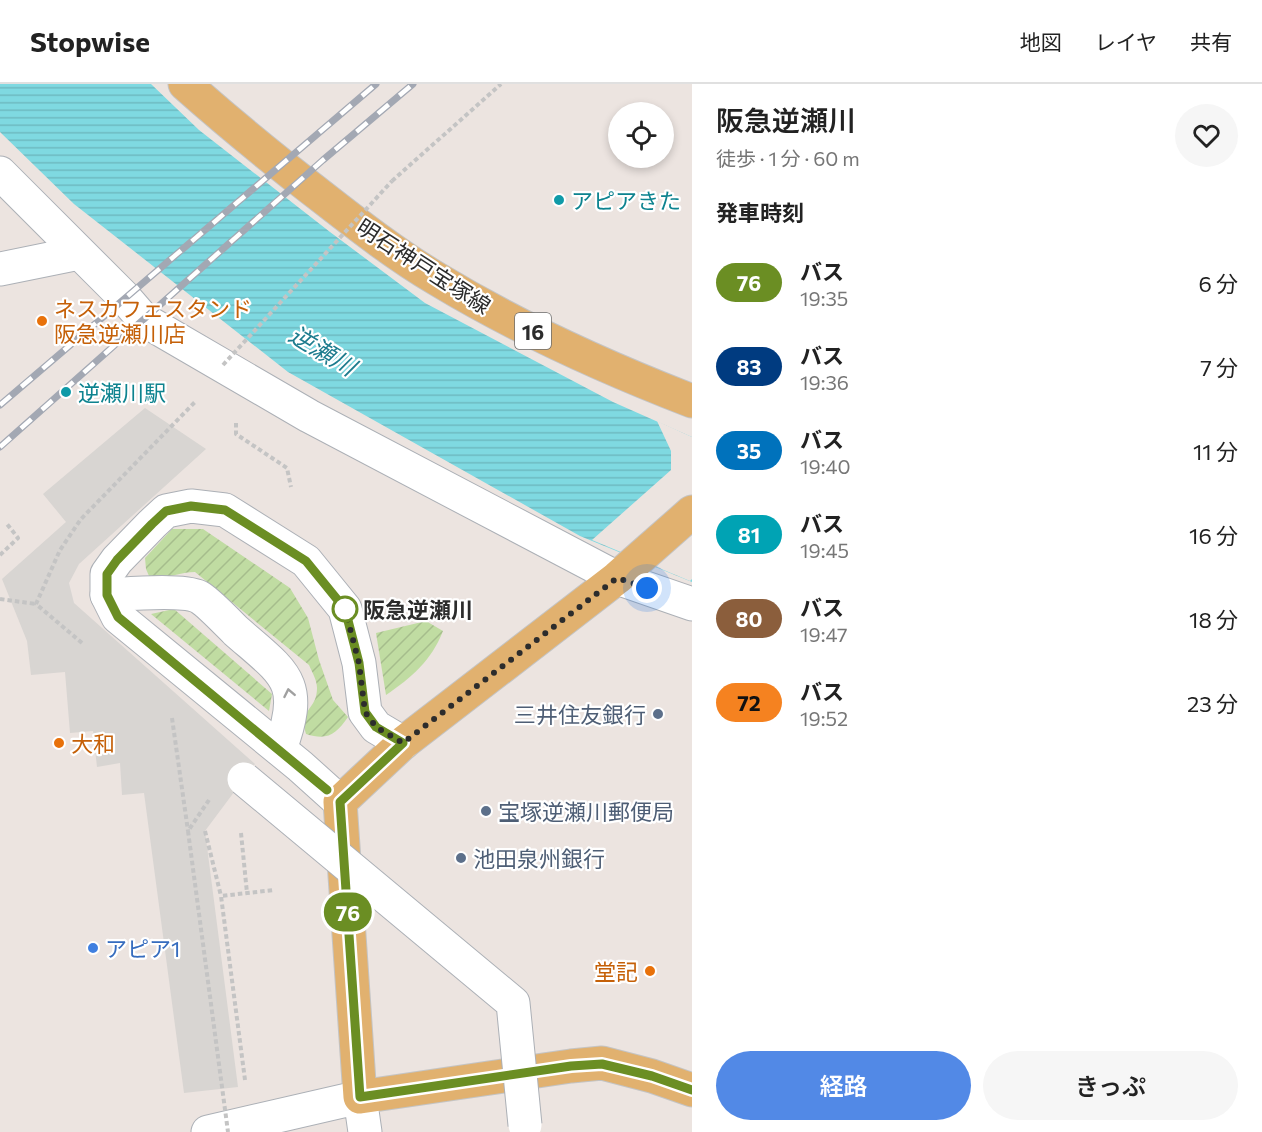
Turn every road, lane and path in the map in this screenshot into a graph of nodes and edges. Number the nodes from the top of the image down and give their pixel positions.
1 (186, 84) edge
2 (501, 84) edge
3 (0, 173) edge
4 (79, 253) junction
5 (0, 269) edge
6 (223, 364) junction
7 (692, 401) edge
8 (236, 423) dead end
9 (291, 488) dead end
10 (692, 512) edge
11 (7, 524) dead end
12 (0, 555) edge
13 (627, 568) junction
14 (107, 595) junction
15 (0, 599) edge
16 (36, 604) dead end
17 (692, 604) edge
18 (172, 718) dead end
19 (403, 743) junction
20 (280, 749) junction
21 (244, 779) dead end
22 (213, 793) dead end
23 (207, 802) junction
24 (340, 802) junction
25 (215, 810) dead end
26 (188, 831) junction
27 (206, 831) dead end
28 (241, 833) dead end
29 (274, 890) dead end
30 (247, 893) junction
31 (221, 896) junction
32 (246, 1089) dead end
33 (692, 1090) edge
34 (360, 1097) junction
35 (525, 1125) dead end
36 (208, 1132) edge
37 (228, 1132) edge
38 (365, 1132) edge

1 - 7 main road, 明石神戸宝塚線 / 16
2 - 6 path, bridge
3 - 4 street
4 - 5 street
4 - 6 street
6 - 13 street
8 - 9 path
10 - 13 main road
11 - 12 path
13 - 17 street
13 - 19 main road
14 - 19 street
14 - 20 street
20 -> 14 street
15 - 16 path
18 - 26 path
19 - 24 main road
20 - 24 street
21 - 35 street, bridge
22 - 23 path, bridge
23 - 25 path
23 - 26 path, bridge
24 - 34 main road
26 - 37 path, bridge
27 - 31 path
28 - 30 path
29 - 30 path
30 - 31 path
31 - 32 path
33 - 34 main road
34 - 36 street
34 - 38 street

